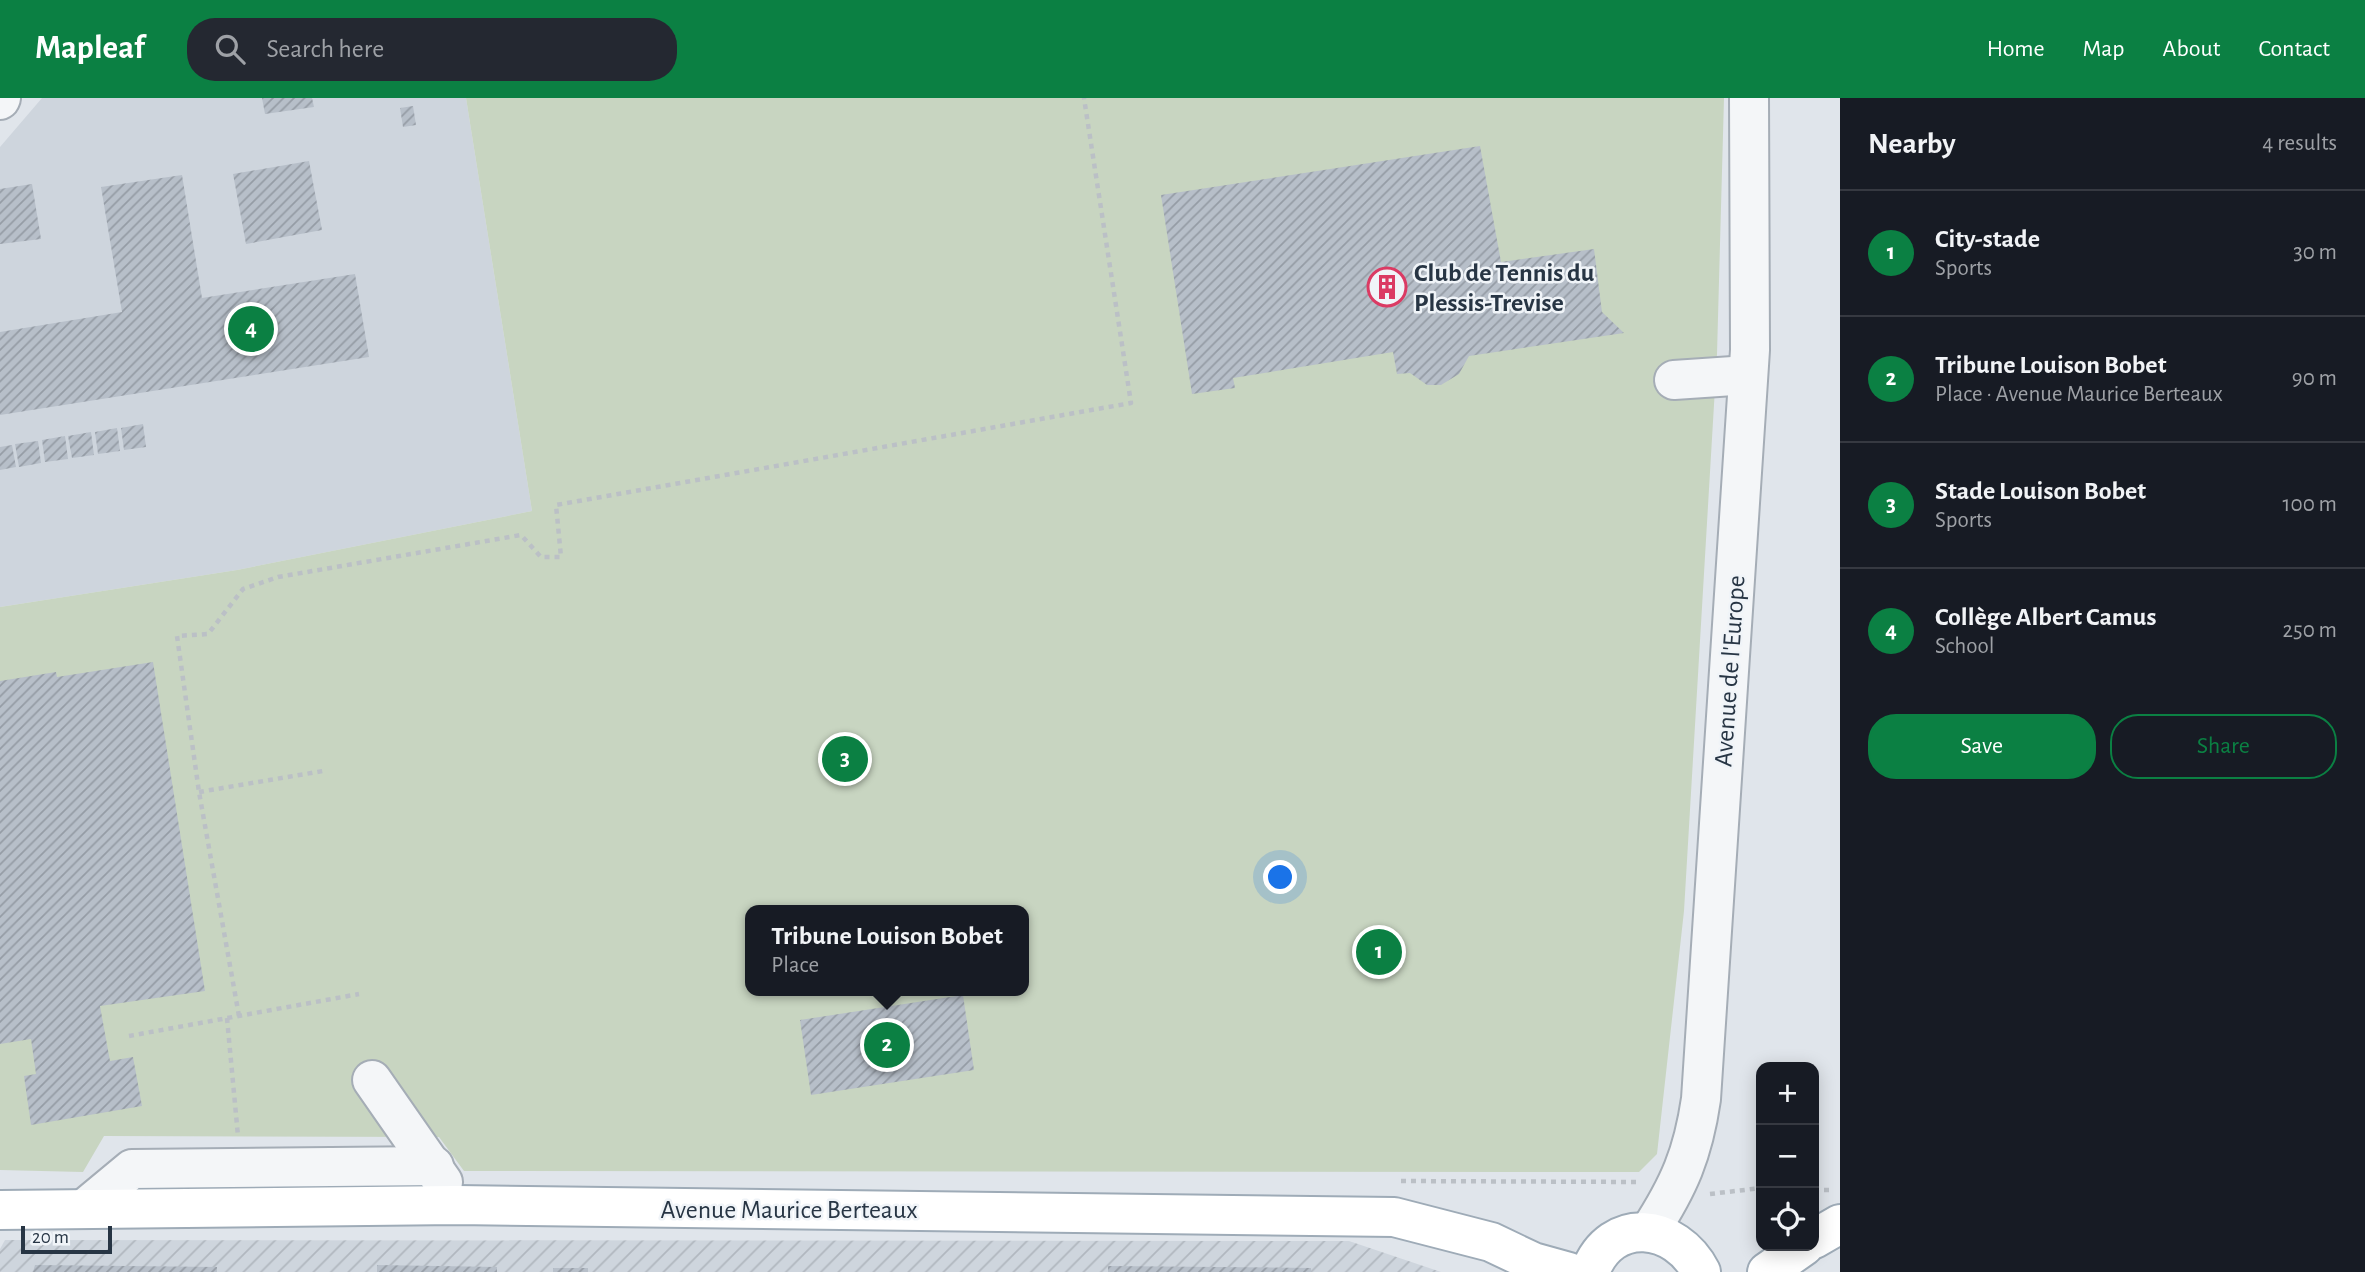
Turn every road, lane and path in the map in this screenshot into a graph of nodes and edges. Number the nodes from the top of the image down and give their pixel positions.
1 (1084, 98) edge
2 (1749, 98) edge
3 (1748, 375) junction
4 (1674, 380) dead end
5 (323, 771) dead end
6 (199, 792) junction
7 (359, 994) dead end
8 (239, 1016) junction
9 (227, 1018) junction
10 (129, 1036) dead end
11 (372, 1080) dead end
12 (239, 1141) dead end
13 (434, 1166) junction
14 (1398, 1181) dead end
15 (1649, 1183) dead end
16 (1756, 1189) edge
17 (1709, 1194) dead end
18 (457, 1205) junction
19 (85, 1208) junction
20 (0, 1210) edge
21 (1840, 1224) edge
22 (1649, 1232) junction
23 (1819, 1236) edge
24 (1797, 1251) edge
25 (1569, 1272) edge
26 (1590, 1272) edge
27 (1701, 1272) edge
28 (1768, 1272) edge

1 - 6 path
2 - 3 street, Avenue de l'Europe
3 - 4 street
3 - 22 street, Avenue de l'Europe
5 - 6 path
6 - 8 path
7 - 8 path
8 - 9 path
9 - 10 path
9 - 12 path
11 - 13 street
13 - 18 street
13 - 19 street
14 - 15 path
16 - 17 path
18 - 19 main road, Avenue Maurice Berteaux
18 - 25 main road, Avenue Maurice Berteaux
19 - 20 main road, Avenue Maurice Berteaux
21 - 23 main road
22 - 26 main road
22 - 27 main road
24 - 28 main road

